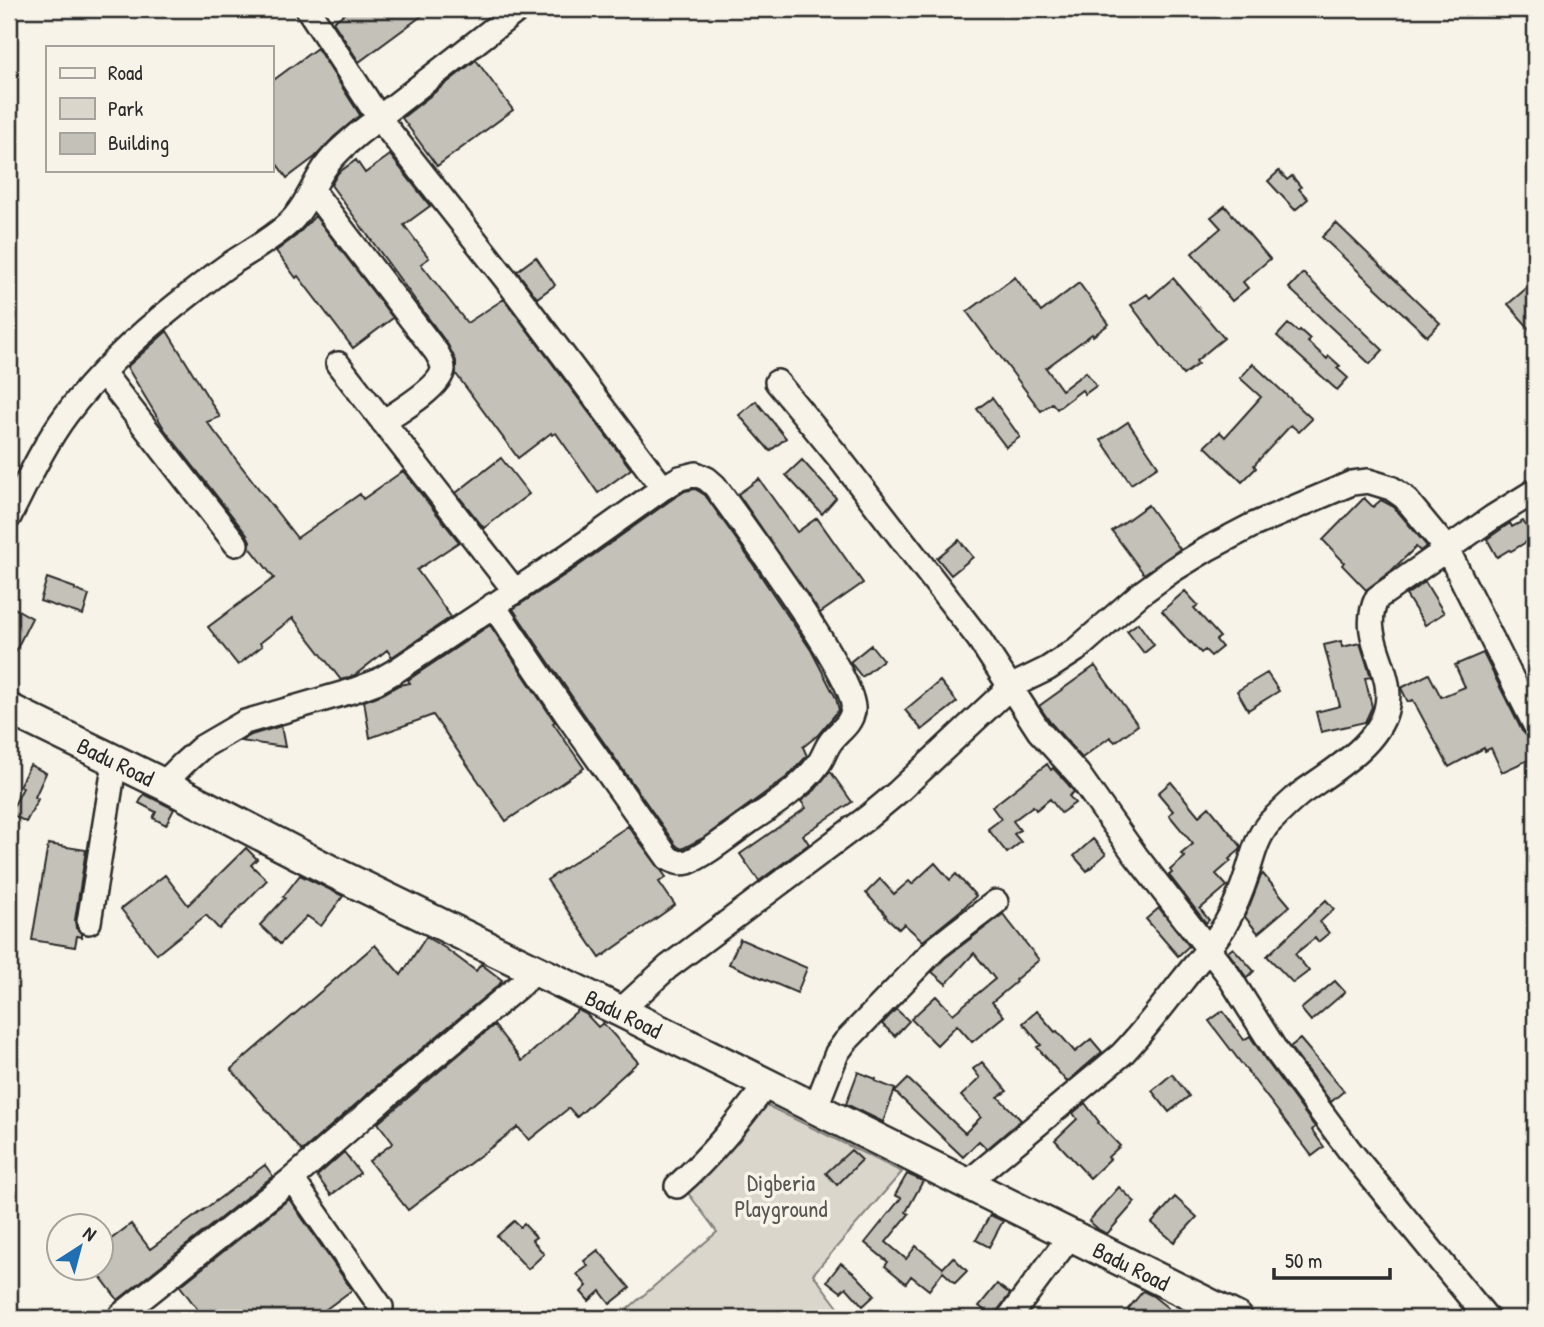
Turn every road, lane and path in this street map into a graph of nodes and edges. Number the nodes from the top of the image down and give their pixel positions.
1 (308, 9) edge
2 (519, 9) edge
3 (379, 118) junction
4 (313, 190) junction
5 (338, 364) dead end
6 (103, 373) junction
7 (776, 382) dead end
8 (383, 422) junction
9 (663, 488) junction
10 (1535, 491) edge
11 (9, 517) edge
12 (236, 544) dead end
13 (1447, 549) junction
14 (515, 590) junction
15 (493, 605) junction
16 (1010, 687) junction
17 (9, 709) edge
18 (1535, 725) edge
19 (116, 761) junction
20 (163, 784) junction
21 (996, 902) dead end
22 (89, 922) dead end
23 (1208, 949) junction
24 (537, 971) junction
25 (620, 1012) junction
26 (766, 1085) junction
27 (816, 1109) junction
28 (292, 1180) junction
29 (966, 1184) junction
30 (677, 1186) dead end
31 (1071, 1235) junction
32 (381, 1307) dead end
33 (121, 1315) dead end
34 (1009, 1318) edge
35 (1237, 1318) edge
36 (1487, 1318) edge

1 - 3 street
2 - 3 street
3 - 4 street
3 - 9 street
4 - 6 street
4 - 8 street
5 - 8 street
6 - 11 street
6 - 12 street
7 - 16 street
8 - 14 street
9 - 14 street
9 - 15 street
10 - 13 street
13 - 16 street
13 - 18 street
13 - 23 street
14 - 15 street
15 - 20 street
16 - 23 street
16 - 25 street
17 - 19 main road, Badu Road
19 - 20 main road, Badu Road
19 - 22 street
20 - 24 main road, Badu Road
21 - 27 street
23 - 29 street
23 - 36 street
24 - 25 main road, Badu Road
24 - 28 street
25 - 26 main road, Badu Road
26 - 27 main road, Badu Road
26 - 30 street
27 - 29 main road, Badu Road
28 - 32 street
28 - 33 street
29 - 31 main road, Badu Road
31 - 34 street
31 - 35 main road, Badu Road

